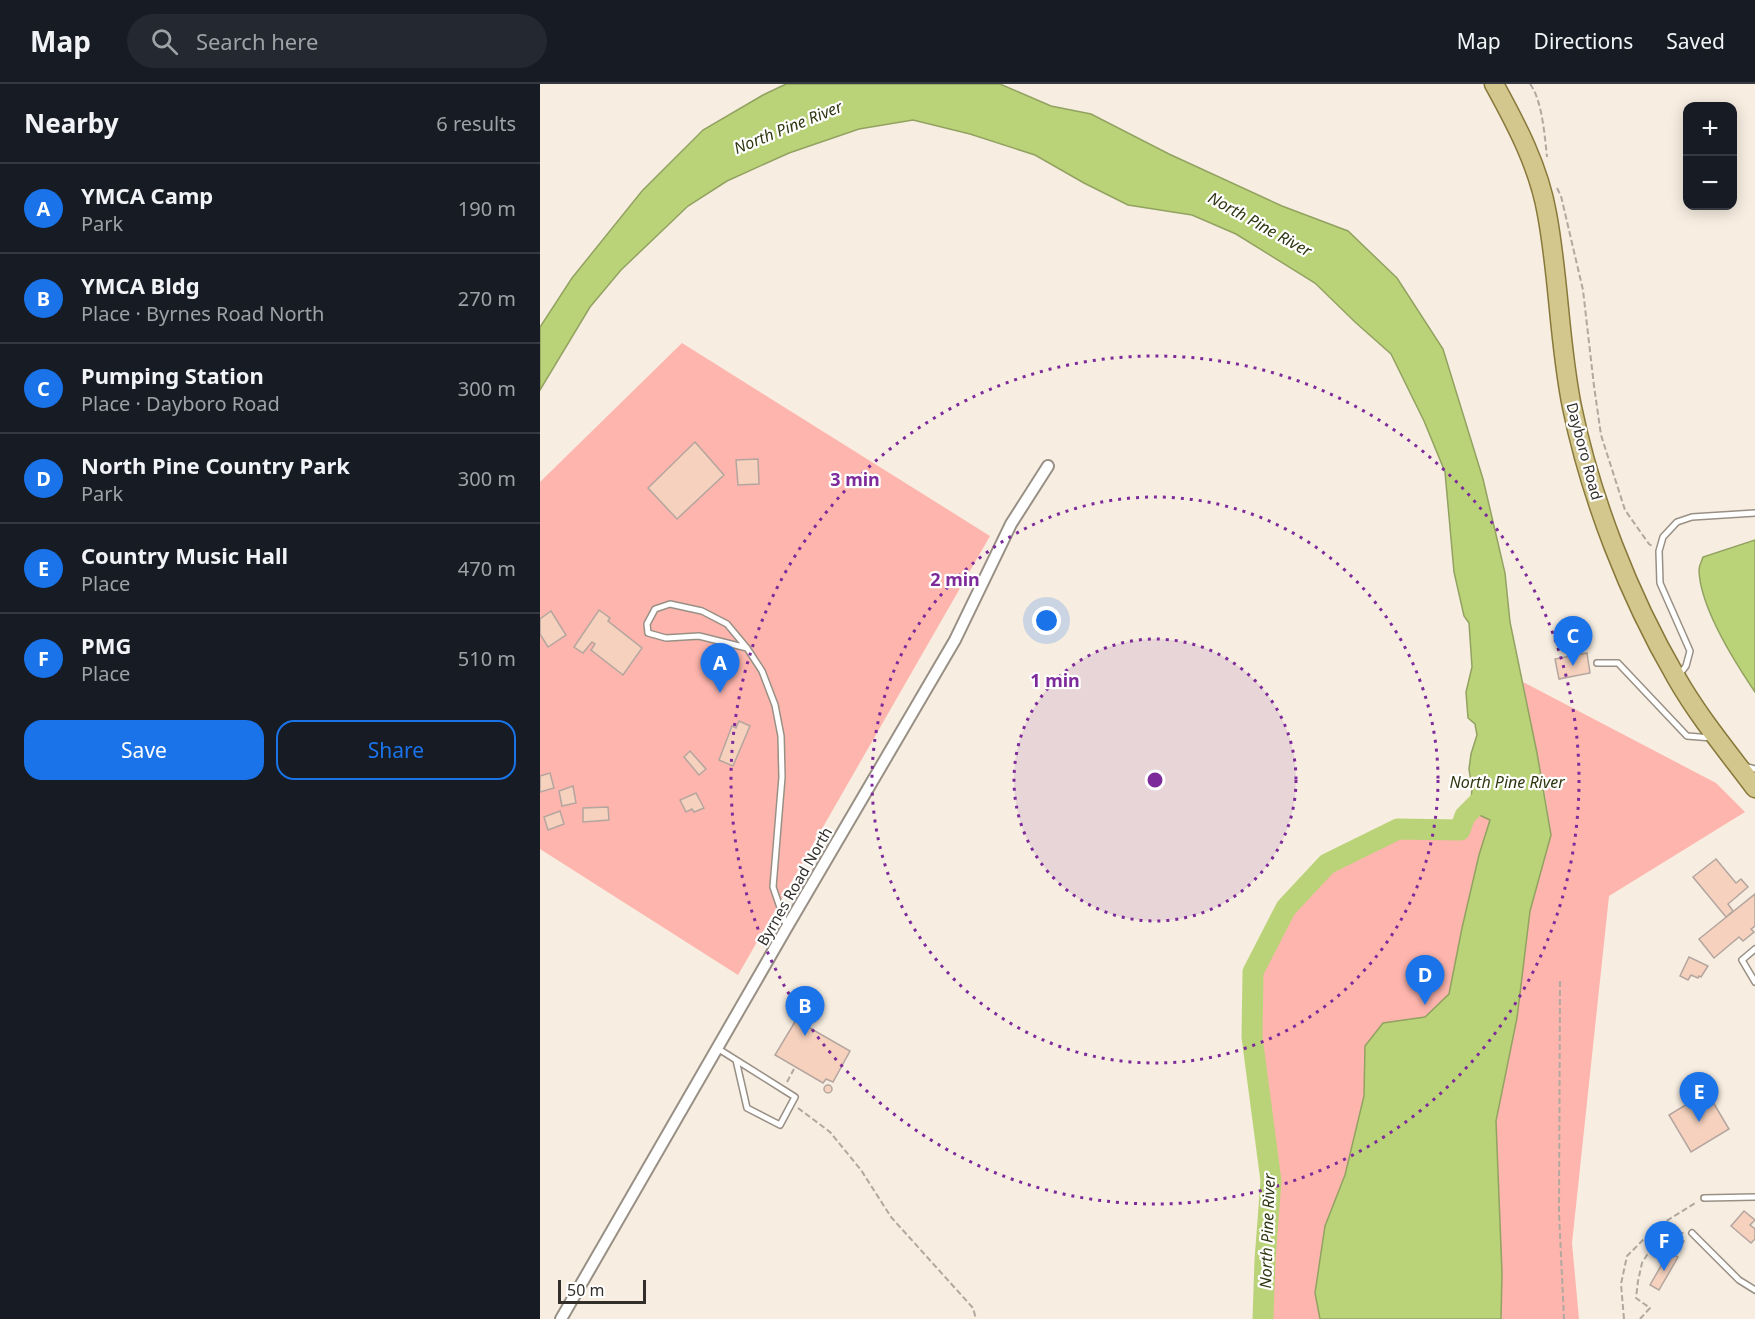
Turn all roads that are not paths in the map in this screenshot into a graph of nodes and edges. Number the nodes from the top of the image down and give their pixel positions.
1 (1494, 84) edge
2 (1048, 466) dead end
3 (1755, 513) edge
4 (747, 648) junction
5 (1597, 663) dead end
6 (1676, 678) junction
7 (1717, 738) junction
8 (1737, 764) junction
9 (1755, 769) edge
10 (1755, 788) edge
11 (787, 927) junction
12 (1755, 949) edge
13 (1755, 982) edge
14 (717, 1048) junction
15 (736, 1060) junction
16 (1755, 1197) edge
17 (1704, 1198) road end
18 (1692, 1233) road end
19 (1755, 1290) edge
20 (561, 1319) edge

1 - 6 main road, Dayboro Road
2 - 11 street, Byrnes Road North
3 - 6 lane
4 - 4 lane
4 - 11 lane
5 - 7 lane
6 - 7 main road, Dayboro Road
7 - 8 main road, Dayboro Road
8 - 9 lane
8 - 10 main road, Dayboro Road
11 - 14 street, Byrnes Road North
12 - 13 lane
14 - 15 lane
14 - 20 street, Byrnes Road North
15 - 15 lane
16 - 17 lane
18 - 19 lane

